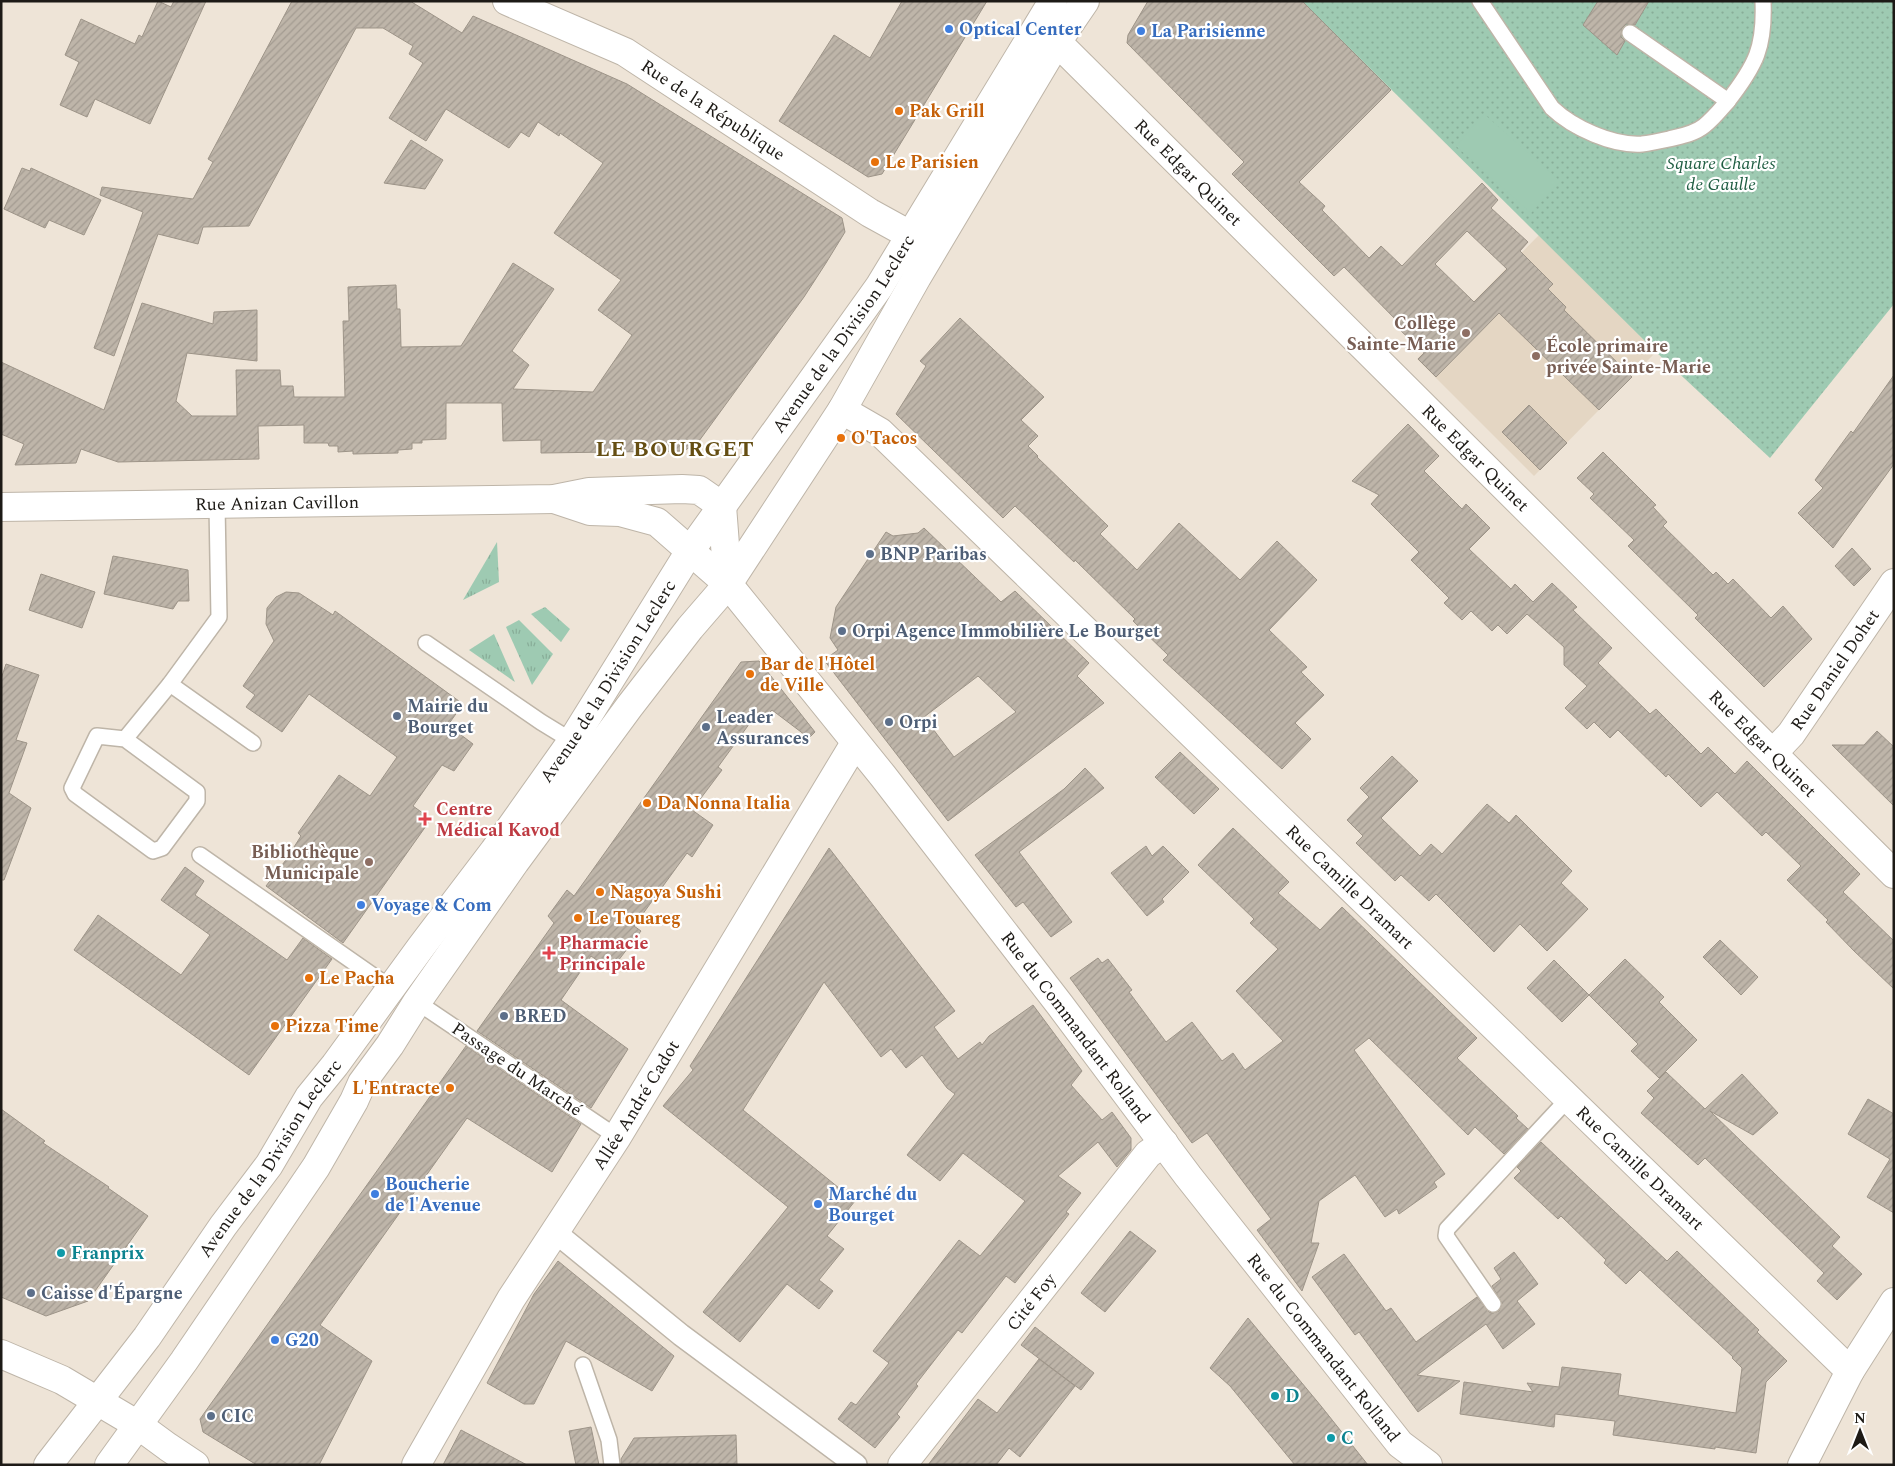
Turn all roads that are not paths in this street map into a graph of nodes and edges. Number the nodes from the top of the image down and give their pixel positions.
1 (506, 1) edge
2 (1054, 1) edge
3 (1085, 1) edge
4 (1480, 1) edge
5 (1763, 1) edge
6 (1630, 33) dead end
7 (1057, 42) junction
8 (1728, 101) junction
9 (910, 234) junction
10 (842, 410) junction
11 (554, 499) junction
12 (217, 505) junction
13 (722, 506) junction
14 (2, 511) edge
15 (690, 551) junction
16 (1894, 583) edge
17 (728, 584) junction
18 (426, 643) dead end
19 (170, 684) junction
20 (125, 739) junction
21 (572, 741) junction
22 (253, 743) dead end
23 (856, 743) junction
24 (1772, 753) junction
25 (200, 855) dead end
26 (1894, 874) edge
27 (392, 989) junction
28 (417, 1002) junction
29 (1568, 1099) junction
30 (617, 1137) junction
31 (1164, 1143) junction
32 (555, 1232) junction
33 (1894, 1302) edge
34 (1493, 1304) dead end
35 (1, 1354) edge
36 (583, 1365) dead end
37 (1850, 1371) junction
38 (97, 1401) junction
39 (138, 1425) junction
40 (48, 1465) edge
41 (109, 1465) edge
42 (195, 1465) edge
43 (416, 1465) edge
44 (612, 1465) edge
45 (856, 1465) edge
46 (902, 1465) edge
47 (1428, 1465) edge
48 (1802, 1465) edge

1 - 9 street, Rue de la République
2 - 9 street, Avenue de la Division Leclerc
3 - 7 street, Avenue de la Division Leclerc
4 - 8 lane
5 - 8 lane
6 - 8 lane
7 - 10 street, Avenue de la Division Leclerc
7 - 24 street, Rue Edgar Quinet
9 - 13 street, Avenue de la Division Leclerc
10 - 17 street, Avenue de la Division Leclerc
10 - 29 street, Rue Camille Dramart
11 - 12 street, Rue Anizan Cavillon
11 - 13 street, Rue Anizan Cavillon
11 - 15 street, Rue Anizan Cavillon
12 - 14 street, Rue Anizan Cavillon
12 - 19 lane
13 - 15 street, Avenue de la Division Leclerc
13 - 17 street
15 - 17 street, Rue Anizan Cavillon
15 - 21 street, Avenue de la Division Leclerc
16 - 24 street, Rue Daniel Dohet
17 - 23 street, Rue du Commandant Rolland
17 - 28 street, Avenue de la Division Leclerc
18 - 21 lane
19 - 20 lane
19 - 22 lane
20 - 20 lane
21 - 27 street, Avenue de la Division Leclerc
23 - 30 street, Allée André Cadot
23 - 31 street, Rue du Commandant Rolland
24 - 26 street, Rue Edgar Quinet
25 - 27 lane
27 - 38 street, Avenue de la Division Leclerc
28 - 30 lane, Passage du Marché
28 - 39 street, Avenue de la Division Leclerc
29 - 34 lane
29 - 37 street, Rue Camille Dramart
30 - 32 street, Allée André Cadot
31 - 46 street, Cité Foy
31 - 47 street, Rue du Commandant Rolland
32 - 43 street, Allée André Cadot
32 - 45 street
33 - 37 street
35 - 38 street
36 - 44 lane
37 - 48 street
38 - 39 street
38 - 40 street, Avenue de la Division Leclerc
39 - 41 street, Avenue de la Division Leclerc
39 - 42 street

